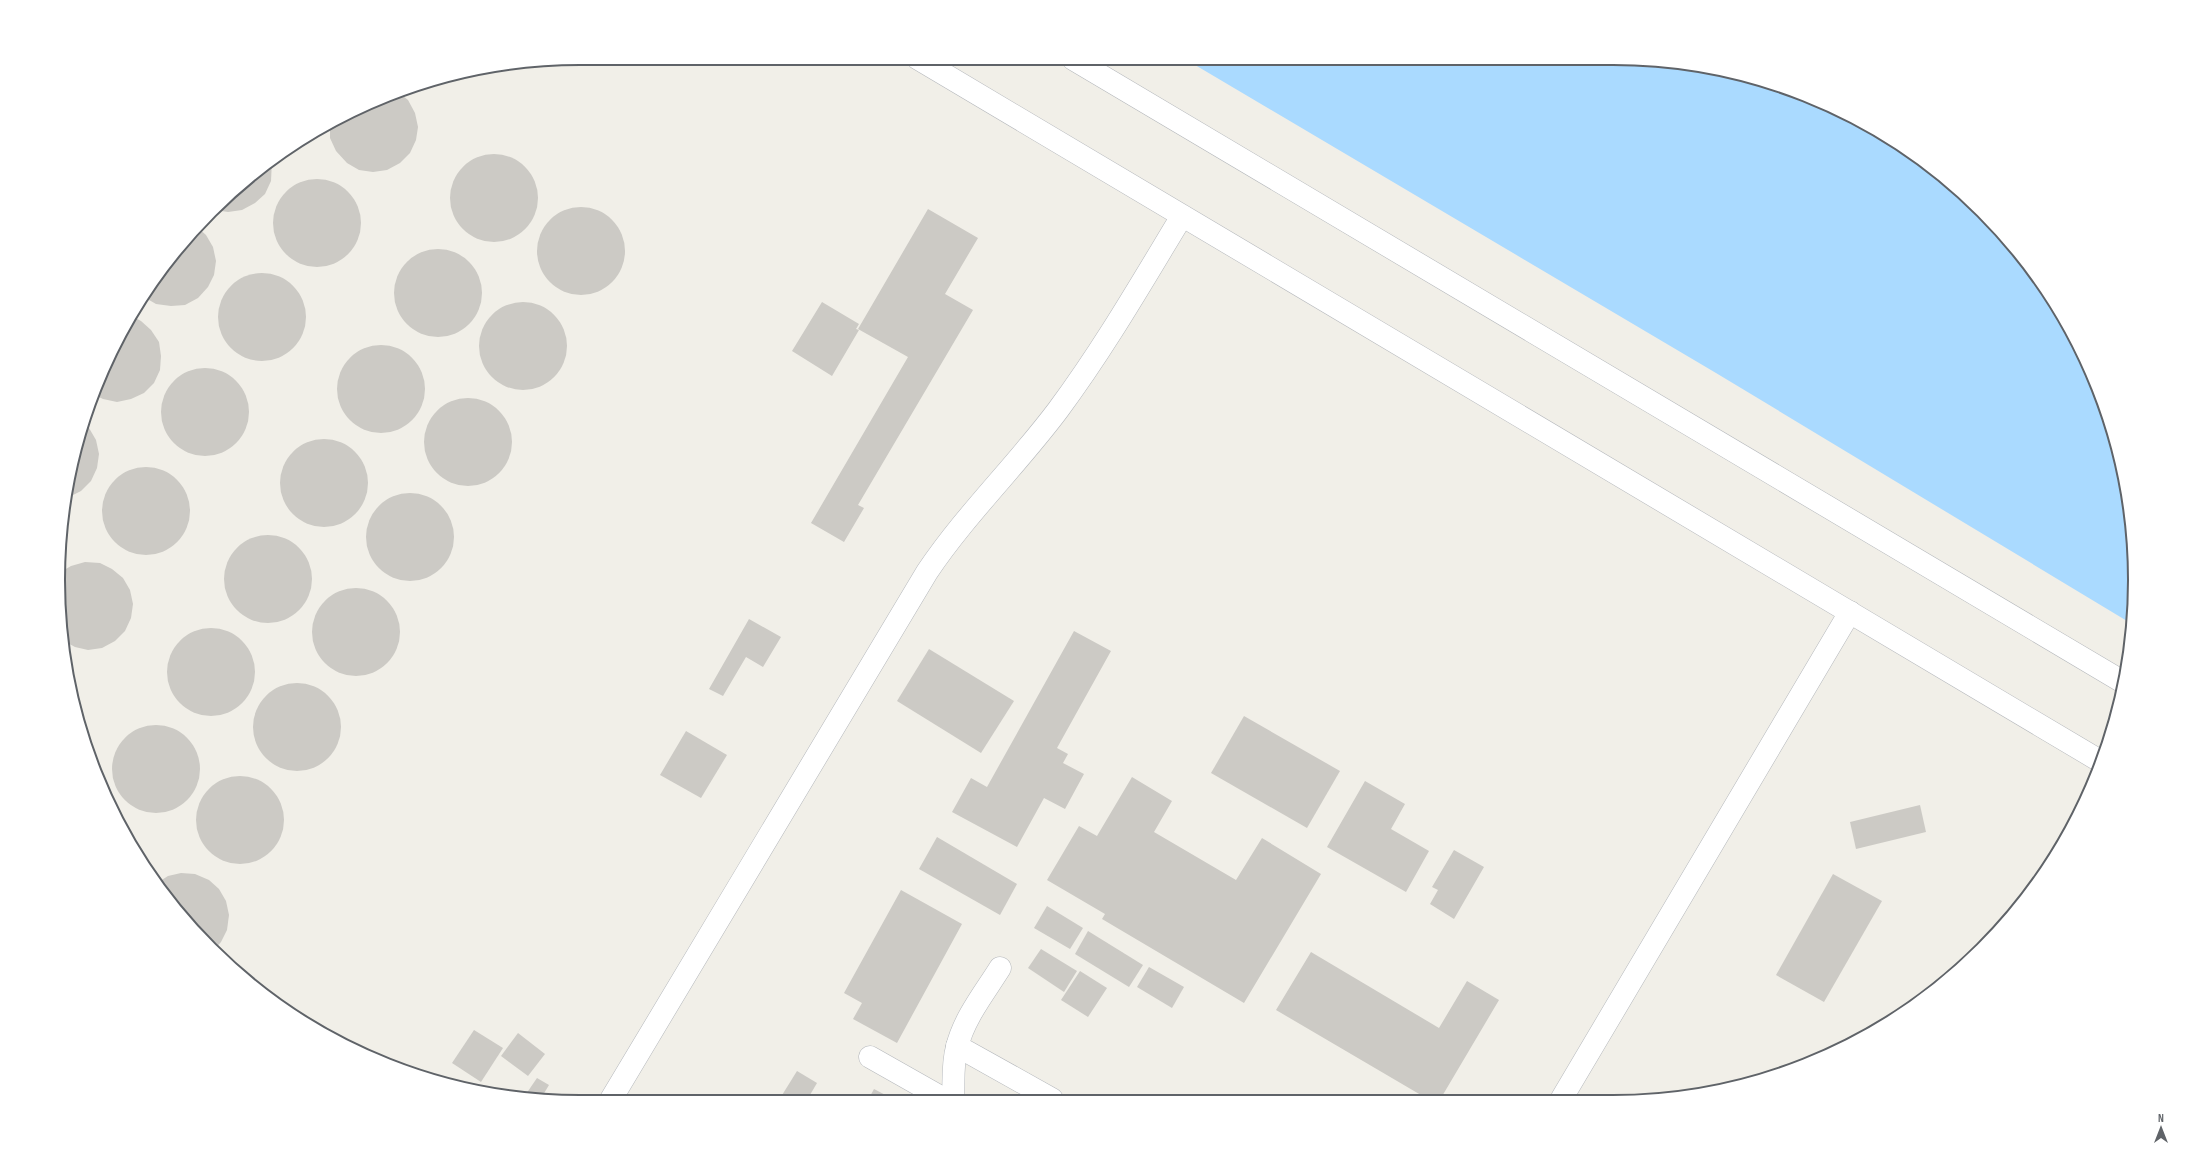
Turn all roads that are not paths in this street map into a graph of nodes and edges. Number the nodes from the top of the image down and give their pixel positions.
1 (928, 65) edge
2 (1085, 65) edge
3 (1182, 216) junction
4 (1850, 612) junction
5 (2118, 679) edge
6 (2096, 759) edge
7 (1000, 968) dead end
8 (957, 1046) junction
9 (870, 1057) dead end
10 (614, 1095) edge
11 (937, 1095) edge
12 (952, 1095) edge
13 (1045, 1095) edge
14 (1564, 1095) edge

1 - 3 street
2 - 5 street
3 - 4 street
3 - 10 street
4 - 6 street
4 - 14 street
7 - 8 street
8 - 12 street
8 - 13 street
9 - 11 street

